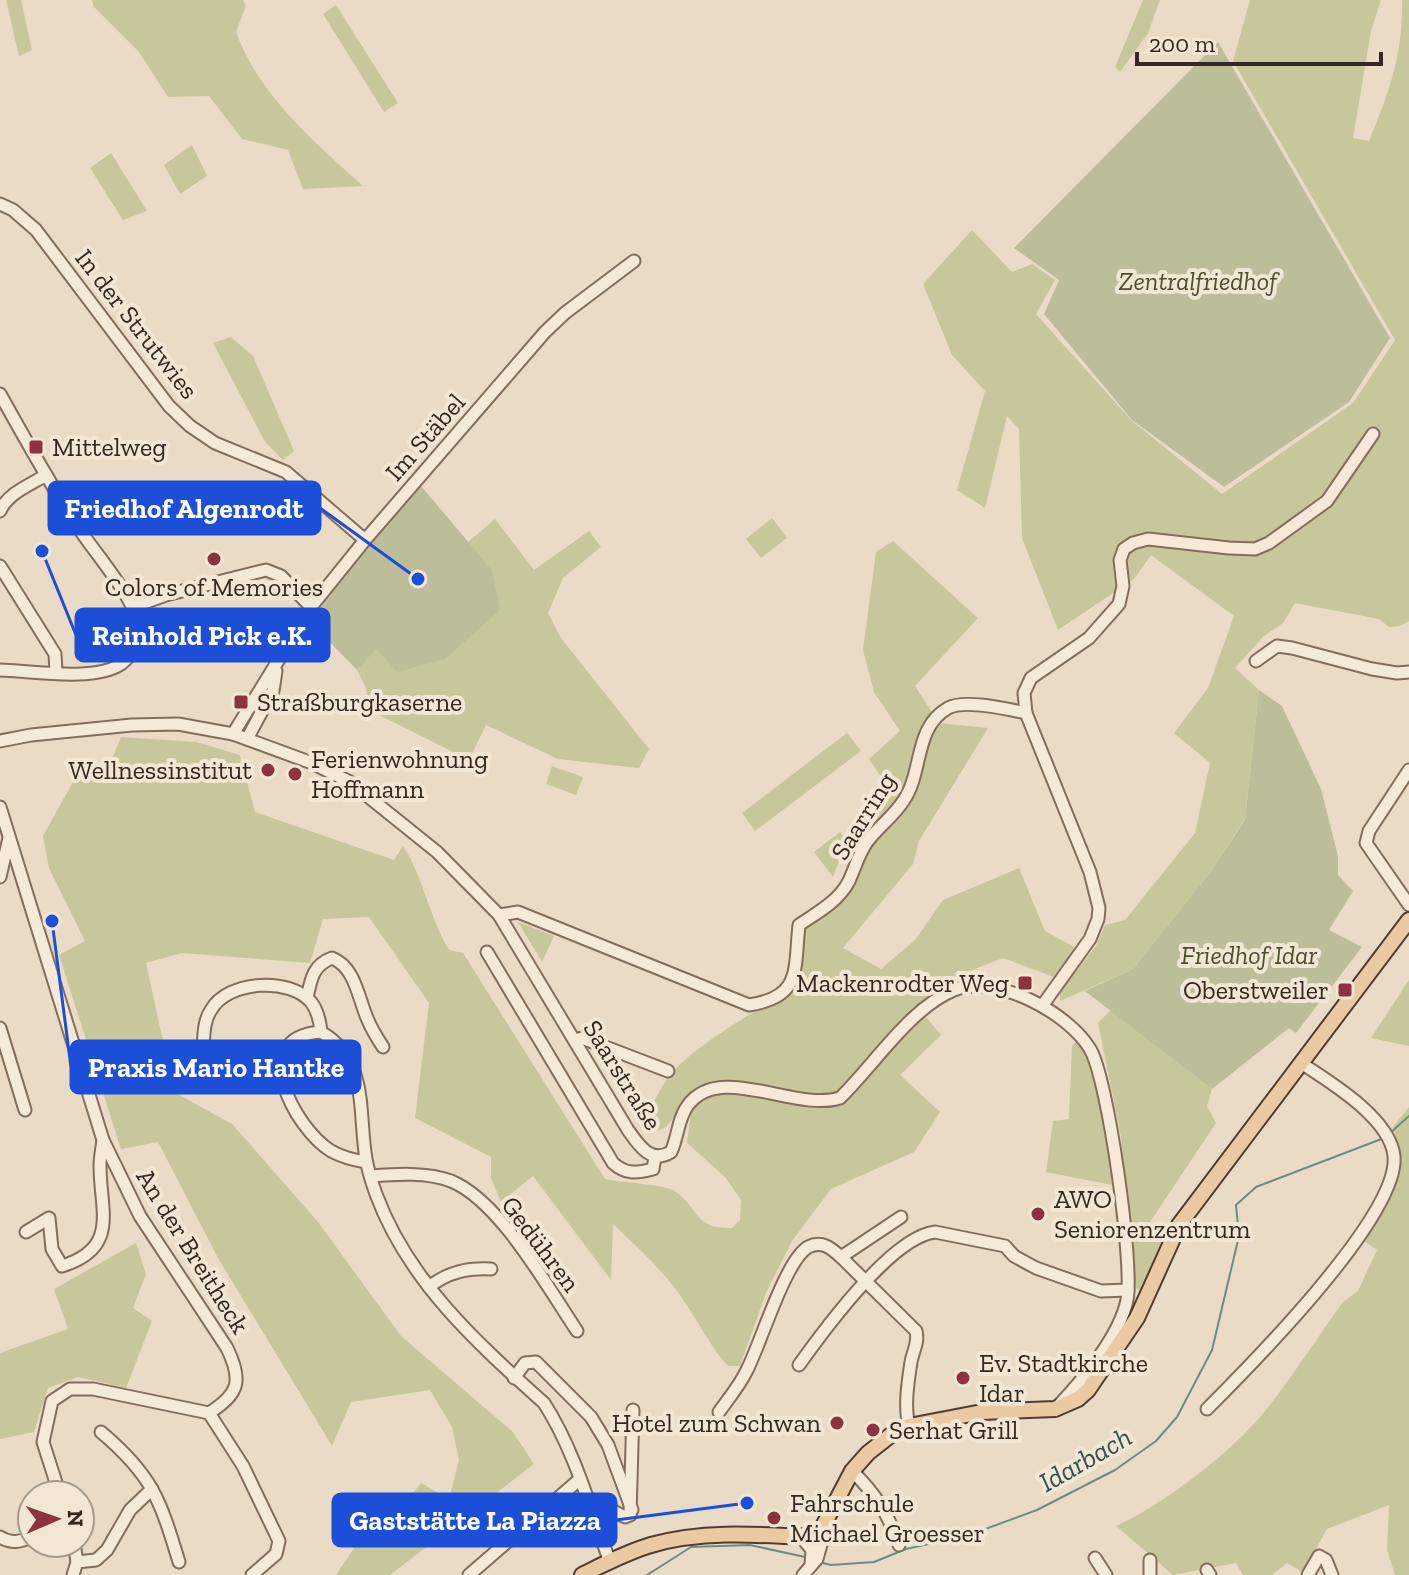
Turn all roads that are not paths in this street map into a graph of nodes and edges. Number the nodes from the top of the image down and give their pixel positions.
1 (0, 204) edge
2 (634, 261) dead end
3 (0, 394) edge
4 (1373, 434) dead end
5 (46, 475) junction
6 (0, 511) edge
7 (365, 540) junction
8 (0, 566) edge
9 (133, 607) junction
10 (311, 607) junction
11 (1256, 661) dead end
12 (277, 666) junction
13 (0, 670) edge
14 (56, 672) junction
15 (1409, 672) edge
16 (1026, 713) junction
17 (0, 731) edge
18 (233, 734) junction
19 (31, 735) junction
20 (247, 739) junction
21 (0, 741) edge
22 (1409, 770) edge
23 (1, 813) edge
24 (10, 837) junction
25 (0, 877) edge
26 (1409, 905) edge
27 (499, 915) junction
28 (1409, 920) edge
29 (487, 952) dead end
30 (307, 998) junction
31 (1042, 1006) junction
32 (0, 1028) edge
33 (321, 1032) junction
34 (575, 1040) junction
35 (203, 1046) dead end
36 (383, 1047) dead end
37 (1301, 1063) junction
38 (668, 1071) dead end
39 (25, 1110) dead end
40 (103, 1140) junction
41 (655, 1157) junction
42 (366, 1162) junction
43 (371, 1176) junction
44 (901, 1217) dead end
45 (26, 1232) dead end
46 (841, 1257) junction
47 (491, 1269) dead end
48 (866, 1281) junction
49 (429, 1287) junction
50 (1128, 1290) junction
51 (577, 1331) dead end
52 (799, 1365) dead end
53 (514, 1378) junction
54 (1055, 1409) junction
55 (1207, 1409) dead end
56 (633, 1410) dead end
57 (719, 1412) dead end
58 (209, 1413) junction
59 (909, 1426) junction
60 (101, 1432) dead end
61 (852, 1471) junction
62 (55, 1479) edge
63 (580, 1479) junction
64 (152, 1489) junction
65 (587, 1502) junction
66 (632, 1510) junction
67 (828, 1518) junction
68 (811, 1545) junction
69 (899, 1545) dead end
70 (1095, 1558) dead end
71 (77, 1559) edge
72 (1150, 1560) dead end
73 (77, 1562) junction
74 (179, 1562) dead end
75 (610, 1562) junction
76 (807, 1570) edge
77 (73, 1575) edge
78 (252, 1575) edge
79 (469, 1575) edge
80 (582, 1575) edge
81 (1106, 1575) edge
82 (1150, 1575) edge
83 (1308, 1575) edge
84 (1332, 1575) edge

1 - 7 street, In der Strutwies
2 - 7 street, Im Stäbel
3 - 5 street
4 - 16 street
5 - 6 street
5 - 9 street
7 - 10 street, Im Stäbel
8 - 14 street
9 - 10 street
9 - 14 street
10 - 12 street, Im Stäbel
11 - 15 street
12 - 18 street, Im Stäbel
12 - 20 street, Im Stäbel
13 - 14 street
16 - 27 street, Saarring
16 - 31 street
17 - 19 street, Saarstraße
18 - 19 street, Saarstraße
18 - 20 street, Saarstraße
19 - 21 street, Saarstraße
20 - 27 street, Saarstraße
22 - 26 street
23 - 24 street, An der Breitheck
24 - 25 street
24 - 40 street, An der Breitheck
27 - 34 street, Saarstraße
28 - 37 main road
29 - 41 street
30 - 33 street
30 - 35 street
30 - 36 street
31 - 41 street, Saarstraße
31 - 50 street, Saarstraße
32 - 39 street
33 - 42 street
33 - 42 street
34 - 38 street
34 - 41 street, Saarstraße
37 - 54 main road
37 - 55 street
40 - 45 street
40 - 58 street, An der Breitheck
42 - 43 street
43 - 49 street
43 - 51 street, Gedühren
44 - 46 street
46 - 48 street
46 - 57 street
47 - 49 street
48 - 50 street
48 - 52 street
48 - 59 street
49 - 53 street
50 - 54 street, Saarstraße
53 - 63 street
53 - 66 street
54 - 59 main road
56 - 66 street
58 - 62 street
58 - 78 street
59 - 61 main road
60 - 64 street
61 - 67 main road
61 - 69 street
63 - 65 street
63 - 79 street
64 - 73 street
64 - 74 street
65 - 66 street
65 - 75 street
67 - 68 street
67 - 68 main road
68 - 75 main road
68 - 76 street
70 - 81 street
71 - 73 street
72 - 82 street
73 - 77 street
75 - 80 main road
83 - 84 street

